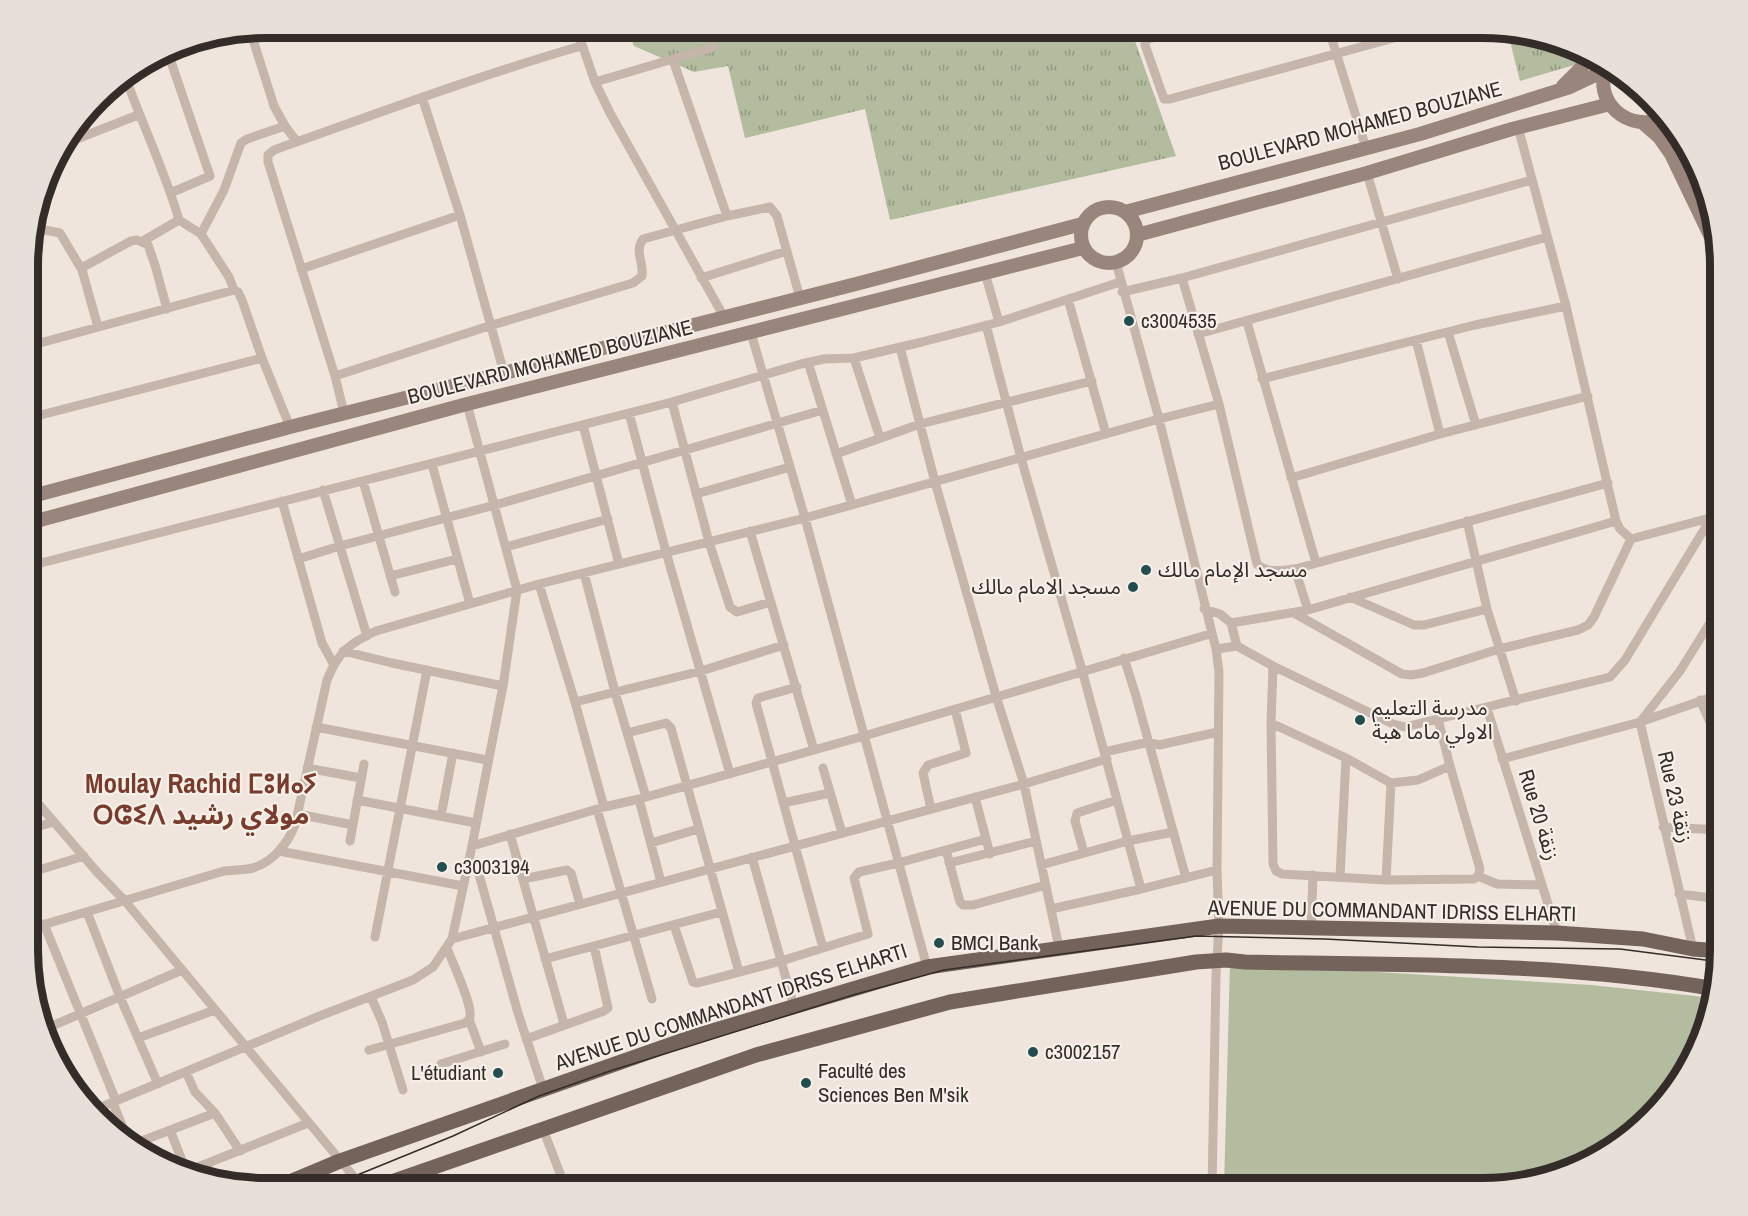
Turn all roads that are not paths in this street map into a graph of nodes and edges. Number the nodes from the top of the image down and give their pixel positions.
1 (253, 38) edge
2 (579, 38) edge
3 (1152, 38) edge
4 (1331, 38) edge
5 (1394, 38) edge
6 (581, 46) junction
7 (714, 47) dead end
8 (1335, 54) junction
9 (171, 58) edge
10 (673, 60) junction
11 (1585, 62) edge
12 (1600, 71) edge
13 (1606, 74) edge
14 (595, 82) junction
15 (128, 84) edge
16 (1553, 93) junction
17 (422, 97) junction
18 (1610, 104) junction
19 (138, 115) junction
20 (1657, 120) edge
21 (1643, 123) junction
22 (285, 126) junction
23 (1518, 128) junction
24 (76, 139) edge
25 (297, 142) junction
26 (1366, 148) junction
27 (1367, 173) junction
28 (1532, 180) junction
29 (170, 191) junction
30 (1125, 212) junction
31 (460, 215) junction
32 (727, 216) junction
33 (179, 220) junction
34 (1382, 223) junction
35 (1082, 224) junction
36 (676, 230) junction
37 (40, 233) edge
38 (201, 234) junction
39 (1709, 234) edge
40 (1137, 236) junction
41 (1547, 237) junction
42 (143, 241) junction
43 (1083, 248) junction
44 (787, 251) junction
45 (1116, 262) junction
46 (301, 269) junction
47 (82, 270) junction
48 (985, 273) junction
49 (701, 278) junction
50 (1182, 278) junction
51 (1398, 279) junction
52 (1120, 282) junction
53 (234, 290) junction
54 (1122, 292) junction
55 (800, 298) junction
56 (1068, 299) junction
57 (1566, 306) junction
58 (166, 309) junction
59 (724, 317) junction
60 (999, 322) junction
61 (1247, 322) junction
62 (986, 325) junction
63 (489, 326) junction
64 (98, 327) junction
65 (1448, 332) junction
66 (751, 333) junction
67 (1198, 334) junction
68 (1416, 340) junction
69 (38, 344) edge
70 (900, 347) junction
71 (262, 358) junction
72 (854, 358) junction
73 (808, 362) junction
74 (504, 374) junction
75 (335, 376) junction
76 (764, 376) junction
77 (1262, 379) junction
78 (1092, 381) junction
79 (1588, 396) junction
80 (672, 402) junction
81 (1006, 403) junction
82 (467, 404) junction
83 (1219, 404) junction
84 (823, 410) junction
85 (344, 413) junction
86 (628, 413) junction
87 (38, 416) edge
88 (1159, 419) junction
89 (777, 423) junction
90 (920, 424) junction
91 (583, 425) junction
92 (1476, 425) junction
93 (290, 427) junction
94 (1106, 434) junction
95 (1440, 434) junction
96 (880, 438) junction
97 (685, 451) junction
98 (480, 452) junction
99 (836, 453) junction
100 (1021, 458) junction
101 (643, 462) junction
102 (432, 464) junction
103 (790, 467) junction
104 (597, 476) junction
105 (1291, 478) junction
106 (363, 481) junction
107 (935, 482) junction
108 (1608, 483) junction
109 (323, 490) junction
110 (696, 494) junction
111 (38, 495) edge
112 (282, 501) junction
113 (495, 505) junction
114 (852, 505) junction
115 (445, 518) junction
116 (805, 518) junction
117 (1710, 518) edge
118 (608, 519) junction
119 (38, 521) edge
120 (1467, 521) junction
121 (1616, 521) junction
122 (1710, 525) edge
123 (750, 531) junction
124 (379, 536) junction
125 (1631, 539) junction
126 (709, 542) junction
127 (340, 546) junction
128 (506, 547) junction
129 (666, 552) junction
130 (298, 559) junction
131 (457, 559) junction
132 (1475, 561) junction
133 (1316, 563) junction
134 (38, 564) edge
135 (619, 564) junction
136 (1295, 569) junction
137 (584, 573) junction
138 (390, 576) junction
139 (539, 584) junction
140 (517, 590) junction
141 (395, 592) dead end
142 (1350, 597) junction
143 (771, 602) junction
144 (470, 604) junction
145 (1204, 609) junction
146 (1487, 609) junction
147 (1308, 610) junction
148 (1294, 614) junction
149 (1710, 622) edge
150 (1231, 623) junction
151 (1210, 634) junction
152 (367, 636) junction
153 (784, 645) junction
154 (1238, 646) junction
155 (1216, 649) junction
156 (1499, 649) junction
157 (343, 651) junction
158 (1124, 658) junction
159 (333, 663) junction
160 (1273, 666) junction
161 (427, 670) junction
162 (1082, 670) junction
163 (701, 671) junction
164 (503, 686) junction
165 (797, 687) junction
166 (615, 692) junction
167 (996, 696) junction
168 (1710, 697) edge
169 (1700, 700) junction
170 (1516, 701) junction
171 (575, 702) junction
172 (1487, 708) junction
173 (955, 709) junction
174 (1438, 719) junction
175 (1640, 722) junction
176 (1271, 723) junction
177 (1710, 724) edge
178 (316, 727) junction
179 (1218, 732) junction
180 (627, 733) junction
181 (864, 736) junction
182 (1149, 742) junction
183 (412, 745) junction
184 (814, 750) junction
185 (453, 753) junction
186 (1105, 755) junction
187 (1346, 758) junction
188 (1502, 759) junction
189 (488, 760) junction
190 (771, 762) junction
191 (364, 764) dead end
192 (1450, 766) junction
193 (308, 768) junction
194 (824, 768) dead end
195 (730, 774) junction
196 (361, 778) junction
197 (1390, 783) junction
198 (1024, 784) junction
199 (687, 786) junction
200 (830, 793) junction
201 (975, 797) junction
202 (643, 798) junction
203 (357, 800) junction
204 (1118, 800) junction
205 (38, 803) edge
206 (783, 803) junction
207 (399, 808) junction
208 (601, 808) junction
209 (931, 809) junction
210 (298, 814) junction
211 (441, 816) junction
212 (888, 820) junction
213 (54, 822) junction
214 (476, 823) junction
215 (352, 825) junction
216 (38, 826) edge
217 (1663, 827) junction
218 (698, 829) junction
219 (1710, 829) edge
220 (1173, 832) junction
221 (842, 833) junction
222 (510, 834) junction
223 (986, 839) junction
224 (350, 841) dead end
225 (1036, 841) junction
226 (1128, 841) junction
227 (651, 843) junction
228 (472, 846) junction
229 (794, 846) junction
230 (946, 850) junction
231 (279, 851) junction
232 (1084, 853) junction
233 (990, 854) junction
234 (84, 856) junction
235 (752, 857) junction
236 (469, 861) junction
237 (898, 863) junction
238 (949, 863) junction
239 (1041, 865) junction
240 (709, 869) junction
241 (38, 870) edge
242 (1217, 870) junction
243 (388, 871) junction
244 (1313, 876) junction
245 (1478, 876) junction
246 (1340, 877) junction
247 (1186, 878) junction
248 (523, 879) junction
249 (1386, 880) junction
250 (661, 882) junction
251 (1046, 885) junction
252 (1541, 885) junction
253 (463, 886) junction
254 (1142, 889) junction
255 (620, 893) junction
256 (1679, 894) junction
257 (1710, 899) edge
258 (125, 901) junction
259 (580, 904) junction
260 (1051, 909) junction
261 (87, 912) junction
262 (721, 912) junction
263 (534, 917) junction
264 (44, 924) junction
265 (674, 925) junction
266 (38, 926) edge
267 (1219, 926) junction
268 (494, 928) junction
269 (1311, 929) junction
270 (1557, 933) junction
271 (375, 937) dead end
272 (633, 937) junction
273 (452, 939) junction
274 (594, 946) junction
275 (1059, 947) junction
276 (447, 948) junction
277 (823, 948) junction
278 (1693, 949) junction
279 (1710, 950) edge
280 (546, 959) junction
281 (781, 961) junction
282 (1217, 961) junction
283 (927, 967) junction
284 (182, 970) junction
285 (739, 972) junction
286 (1708, 987) edge
287 (120, 997) junction
288 (370, 997) junction
289 (652, 999) dead end
290 (794, 1007) junction
291 (215, 1010) junction
292 (81, 1014) junction
293 (469, 1019) junction
294 (564, 1024) junction
295 (51, 1027) edge
296 (138, 1038) junction
297 (526, 1039) junction
298 (505, 1044) dead end
299 (389, 1045) junction
300 (245, 1047) junction
301 (369, 1050) dead end
302 (481, 1052) junction
303 (441, 1064) dead end
304 (186, 1072) junction
305 (158, 1084) junction
306 (543, 1089) junction
307 (403, 1090) dead end
308 (115, 1102) junction
309 (100, 1108) edge
310 (215, 1113) junction
311 (308, 1123) junction
312 (543, 1129) junction
313 (125, 1130) edge
314 (170, 1130) junction
315 (141, 1141) edge
316 (240, 1151) junction
317 (340, 1161) junction
318 (183, 1163) edge
319 (197, 1168) edge
320 (298, 1178) edge
321 (355, 1178) edge
322 (403, 1178) edge
323 (561, 1178) edge
324 (1212, 1178) edge

1 - 22 street
2 - 6 street
3 - 8 street
4 - 8 street
5 - 8 street
6 - 14 street
6 - 17 street
7 - 10 street
8 - 26 street
9 - 29 street
10 - 14 street
10 - 32 street
11 - 16 street
12 - 16 street, BOULEVARD MOHAMED BOUZIANE
13 - 18 street
14 - 36 street
15 - 19 street
16 - 26 street, BOULEVARD MOHAMED BOUZIANE
17 - 25 street
17 - 31 street
18 - 21 street
18 - 23 street, BOULEVARD MOHAMED BOUZIANE
19 - 24 street
19 - 29 street
20 - 21 street
21 - 39 street
22 - 25 street
22 - 38 street
23 - 27 street, BOULEVARD MOHAMED BOUZIANE
23 - 28 street
25 - 46 street
26 - 30 street, BOULEVARD MOHAMED BOUZIANE
27 - 34 street
27 - 40 street, BOULEVARD MOHAMED BOUZIANE
28 - 34 street
28 - 41 street
29 - 33 street
30 - 35 street
30 - 40 street
31 - 46 street
31 - 63 street
32 - 36 street
32 - 44 street
33 - 38 street
33 - 42 street
34 - 50 street
34 - 51 street
35 - 43 street
35 - 55 street, BOULEVARD MOHAMED BOUZIANE
36 - 49 street
36 - 63 street
37 - 47 street
38 - 53 street
40 - 45 street
41 - 51 street
41 - 57 street
42 - 47 street
42 - 58 street
43 - 45 street
43 - 48 street, BOULEVARD MOHAMED BOUZIANE
44 - 49 street
44 - 55 street
45 - 52 street
46 - 75 street
47 - 64 street
48 - 60 street
48 - 66 street, BOULEVARD MOHAMED BOUZIANE
49 - 59 street
50 - 54 street
50 - 67 street
51 - 61 street
52 - 54 street
52 - 56 street
53 - 58 street
53 - 71 street
54 - 88 street
55 - 59 street, BOULEVARD MOHAMED BOUZIANE
56 - 60 street
56 - 78 street
57 - 65 street
57 - 79 street
58 - 64 street
59 - 74 street, BOULEVARD MOHAMED BOUZIANE
60 - 62 street
61 - 67 street
61 - 77 street
62 - 70 street
62 - 81 street
63 - 74 street
63 - 75 street
64 - 69 street
65 - 68 street
65 - 92 street
66 - 76 street
66 - 82 street, BOULEVARD MOHAMED BOUZIANE
67 - 83 street
68 - 77 street
68 - 95 street
70 - 72 street
70 - 90 street
71 - 87 street
71 - 93 street
72 - 73 street
72 - 96 street
73 - 76 street
73 - 84 street
74 - 85 street, BOULEVARD MOHAMED BOUZIANE
75 - 85 street
76 - 80 street
76 - 89 street
77 - 105 street
78 - 81 street
78 - 94 street
79 - 92 street
79 - 108 street
80 - 86 street
80 - 97 street
81 - 90 street
81 - 100 street
82 - 98 street
82 - 119 street, BOULEVARD MOHAMED BOUZIANE
83 - 88 street
83 - 136 street
84 - 89 street
84 - 99 street
85 - 93 street, BOULEVARD MOHAMED BOUZIANE
86 - 91 street
86 - 101 street
88 - 94 street
88 - 145 street
89 - 97 street
89 - 103 street
90 - 96 street
90 - 107 street
91 - 98 street
91 - 104 street
92 - 95 street
93 - 111 street, BOULEVARD MOHAMED BOUZIANE
94 - 100 street
95 - 105 street
96 - 99 street
97 - 101 street
97 - 110 street
98 - 102 street
98 - 113 street
99 - 114 street
100 - 107 street
100 - 162 street
101 - 104 street
101 - 129 street
102 - 106 street
102 - 115 street
103 - 110 street
103 - 116 street
104 - 113 street
104 - 118 street
105 - 133 street
106 - 109 street
106 - 124 street
107 - 114 street
107 - 167 street
108 - 120 street
108 - 121 street
109 - 112 street
109 - 127 street
110 - 126 street
112 - 130 street
112 - 134 street
113 - 115 street
113 - 128 street
114 - 116 street
115 - 124 street
115 - 131 street
116 - 123 street
116 - 181 street
117 - 125 street
118 - 128 street
118 - 135 street
120 - 132 street
120 - 133 street
121 - 125 street
121 - 132 street
122 - 170 street
123 - 126 street
123 - 143 street
124 - 127 street
124 - 138 street
125 - 156 street
126 - 129 street
126 - 143 street
127 - 130 street
127 - 152 street
128 - 140 street
129 - 135 street
129 - 163 street
130 - 159 street
131 - 138 street
131 - 144 street
132 - 142 street
132 - 146 street
133 - 136 street
135 - 137 street
136 - 147 street
137 - 139 street
137 - 166 street
138 - 141 street
139 - 140 street
139 - 171 street
140 - 144 street
140 - 164 street
142 - 146 street
142 - 147 street
143 - 153 street
144 - 152 street
145 - 150 street
145 - 151 street
146 - 156 street
147 - 148 street
148 - 150 street
148 - 156 street
149 - 175 street
150 - 154 street
151 - 155 street
151 - 158 street
152 - 157 street
153 - 163 street
153 - 165 street
154 - 155 street
154 - 160 street
155 - 179 street
156 - 170 street
157 - 159 street
157 - 161 street
158 - 162 street
158 - 182 street
159 - 178 street
160 - 174 street
160 - 176 street
161 - 164 street
161 - 183 street
162 - 167 street
162 - 186 street
163 - 166 street
163 - 195 street
164 - 189 street
165 - 184 street
165 - 190 street
166 - 171 street
166 - 180 street
167 - 173 street
167 - 198 street
168 - 169 street
169 - 175 street
169 - 177 street
170 - 172 street
171 - 208 street
172 - 174 street
172 - 188 street, Rue 20 زنقة
173 - 181 street
173 - 209 street
174 - 192 street
175 - 188 street
175 - 217 street, Rue 23 زنقة
176 - 187 street
176 - 244 street
178 - 183 street
178 - 193 street
179 - 182 street
179 - 242 street
180 - 199 street
180 - 202 street
181 - 184 street
181 - 212 street
182 - 186 street
182 - 220 street
183 - 185 street
183 - 207 street
184 - 190 street
185 - 189 street
185 - 211 street
186 - 198 street
186 - 204 street
187 - 197 street
187 - 246 street
188 - 252 street, Rue 20 زنقة
189 - 214 street
190 - 195 street
190 - 206 street
191 - 196 street
192 - 197 street
192 - 245 street
193 - 196 street
193 - 210 street
194 - 200 street
195 - 199 street
196 - 203 street
197 - 249 street
198 - 201 street
198 - 225 street
199 - 202 street
199 - 218 street
200 - 206 street
200 - 221 street
201 - 209 street
201 - 223 street
202 - 208 street
202 - 227 street
203 - 207 street
203 - 215 street
204 - 226 street
204 - 232 street
205 - 213 street
206 - 229 street
207 - 211 street
207 - 243 street
208 - 222 street
208 - 255 street
209 - 212 street
210 - 215 street
210 - 231 street
211 - 214 street
212 - 221 street
212 - 237 street
213 - 216 street
213 - 234 street
214 - 228 street
215 - 224 street
217 - 219 street
217 - 256 street, Rue 23 زنقة
218 - 227 street
218 - 240 street
220 - 226 street
220 - 247 street
221 - 229 street
222 - 228 street
222 - 248 street
223 - 230 street
223 - 233 street
225 - 233 street
225 - 239 street
226 - 232 street
226 - 254 street
227 - 250 street
228 - 236 street
229 - 235 street
229 - 277 street
230 - 237 street
230 - 238 street
231 - 243 street
231 - 258 street
232 - 239 street
233 - 238 street
234 - 241 street
234 - 258 street
235 - 240 street
235 - 281 street
236 - 253 street
236 - 268 street
237 - 277 street
237 - 283 street
238 - 251 street
239 - 251 street
240 - 250 street
240 - 262 street
242 - 247 street
242 - 267 street
243 - 253 street
243 - 271 street
244 - 246 street
244 - 269 street
245 - 249 street
245 - 252 street
246 - 249 street
247 - 254 street
248 - 259 street
248 - 263 street
250 - 255 street
251 - 260 street
252 - 270 street, Rue 20 زنقة
253 - 273 street
254 - 260 street
255 - 259 street
255 - 272 street
256 - 257 street
256 - 278 street, Rue 23 زنقة
258 - 261 street
258 - 284 street
259 - 263 street
260 - 275 street
261 - 264 street
261 - 287 street
262 - 265 street
262 - 285 street
263 - 268 street
263 - 280 street
264 - 266 street
264 - 292 street
265 - 272 street
265 - 285 street
267 - 269 main road, AVENUE DU COMMANDANT IDRISS ELHARTI
267 - 275 main road, AVENUE DU COMMANDANT IDRISS ELHARTI
267 - 282 street
268 - 273 street
268 - 297 street
269 - 270 main road, AVENUE DU COMMANDANT IDRISS ELHARTI
270 - 278 main road, AVENUE DU COMMANDANT IDRISS ELHARTI
272 - 274 street
272 - 289 street
273 - 276 street
274 - 280 street
274 - 294 street
275 - 283 main road, AVENUE DU COMMANDANT IDRISS ELHARTI
276 - 288 street
276 - 293 street
277 - 281 street
278 - 279 main road, AVENUE DU COMMANDANT IDRISS ELHARTI
280 - 294 street
281 - 285 street
281 - 290 street
282 - 286 main road
282 - 312 main road
282 - 324 street
283 - 290 main road, AVENUE DU COMMANDANT IDRISS ELHARTI
284 - 287 street
284 - 291 street
287 - 292 street
287 - 296 street
288 - 299 street
288 - 300 street
290 - 306 main road, AVENUE DU COMMANDANT IDRISS ELHARTI
291 - 296 street
291 - 300 street
292 - 295 street
292 - 308 street
293 - 299 street
293 - 302 street
294 - 297 street
296 - 305 street
297 - 306 street
298 - 302 street
299 - 301 street
299 - 307 street
300 - 304 street
300 - 311 street
302 - 303 street
304 - 305 street
304 - 310 street
305 - 308 street
306 - 317 main road, AVENUE DU COMMANDANT IDRISS ELHARTI
308 - 309 street
308 - 313 street
310 - 314 street
310 - 316 street
311 - 316 street
311 - 317 street
312 - 322 main road
312 - 323 street
314 - 315 street
314 - 318 street
316 - 319 street
317 - 320 main road, AVENUE DU COMMANDANT IDRISS ELHARTI
317 - 321 street

